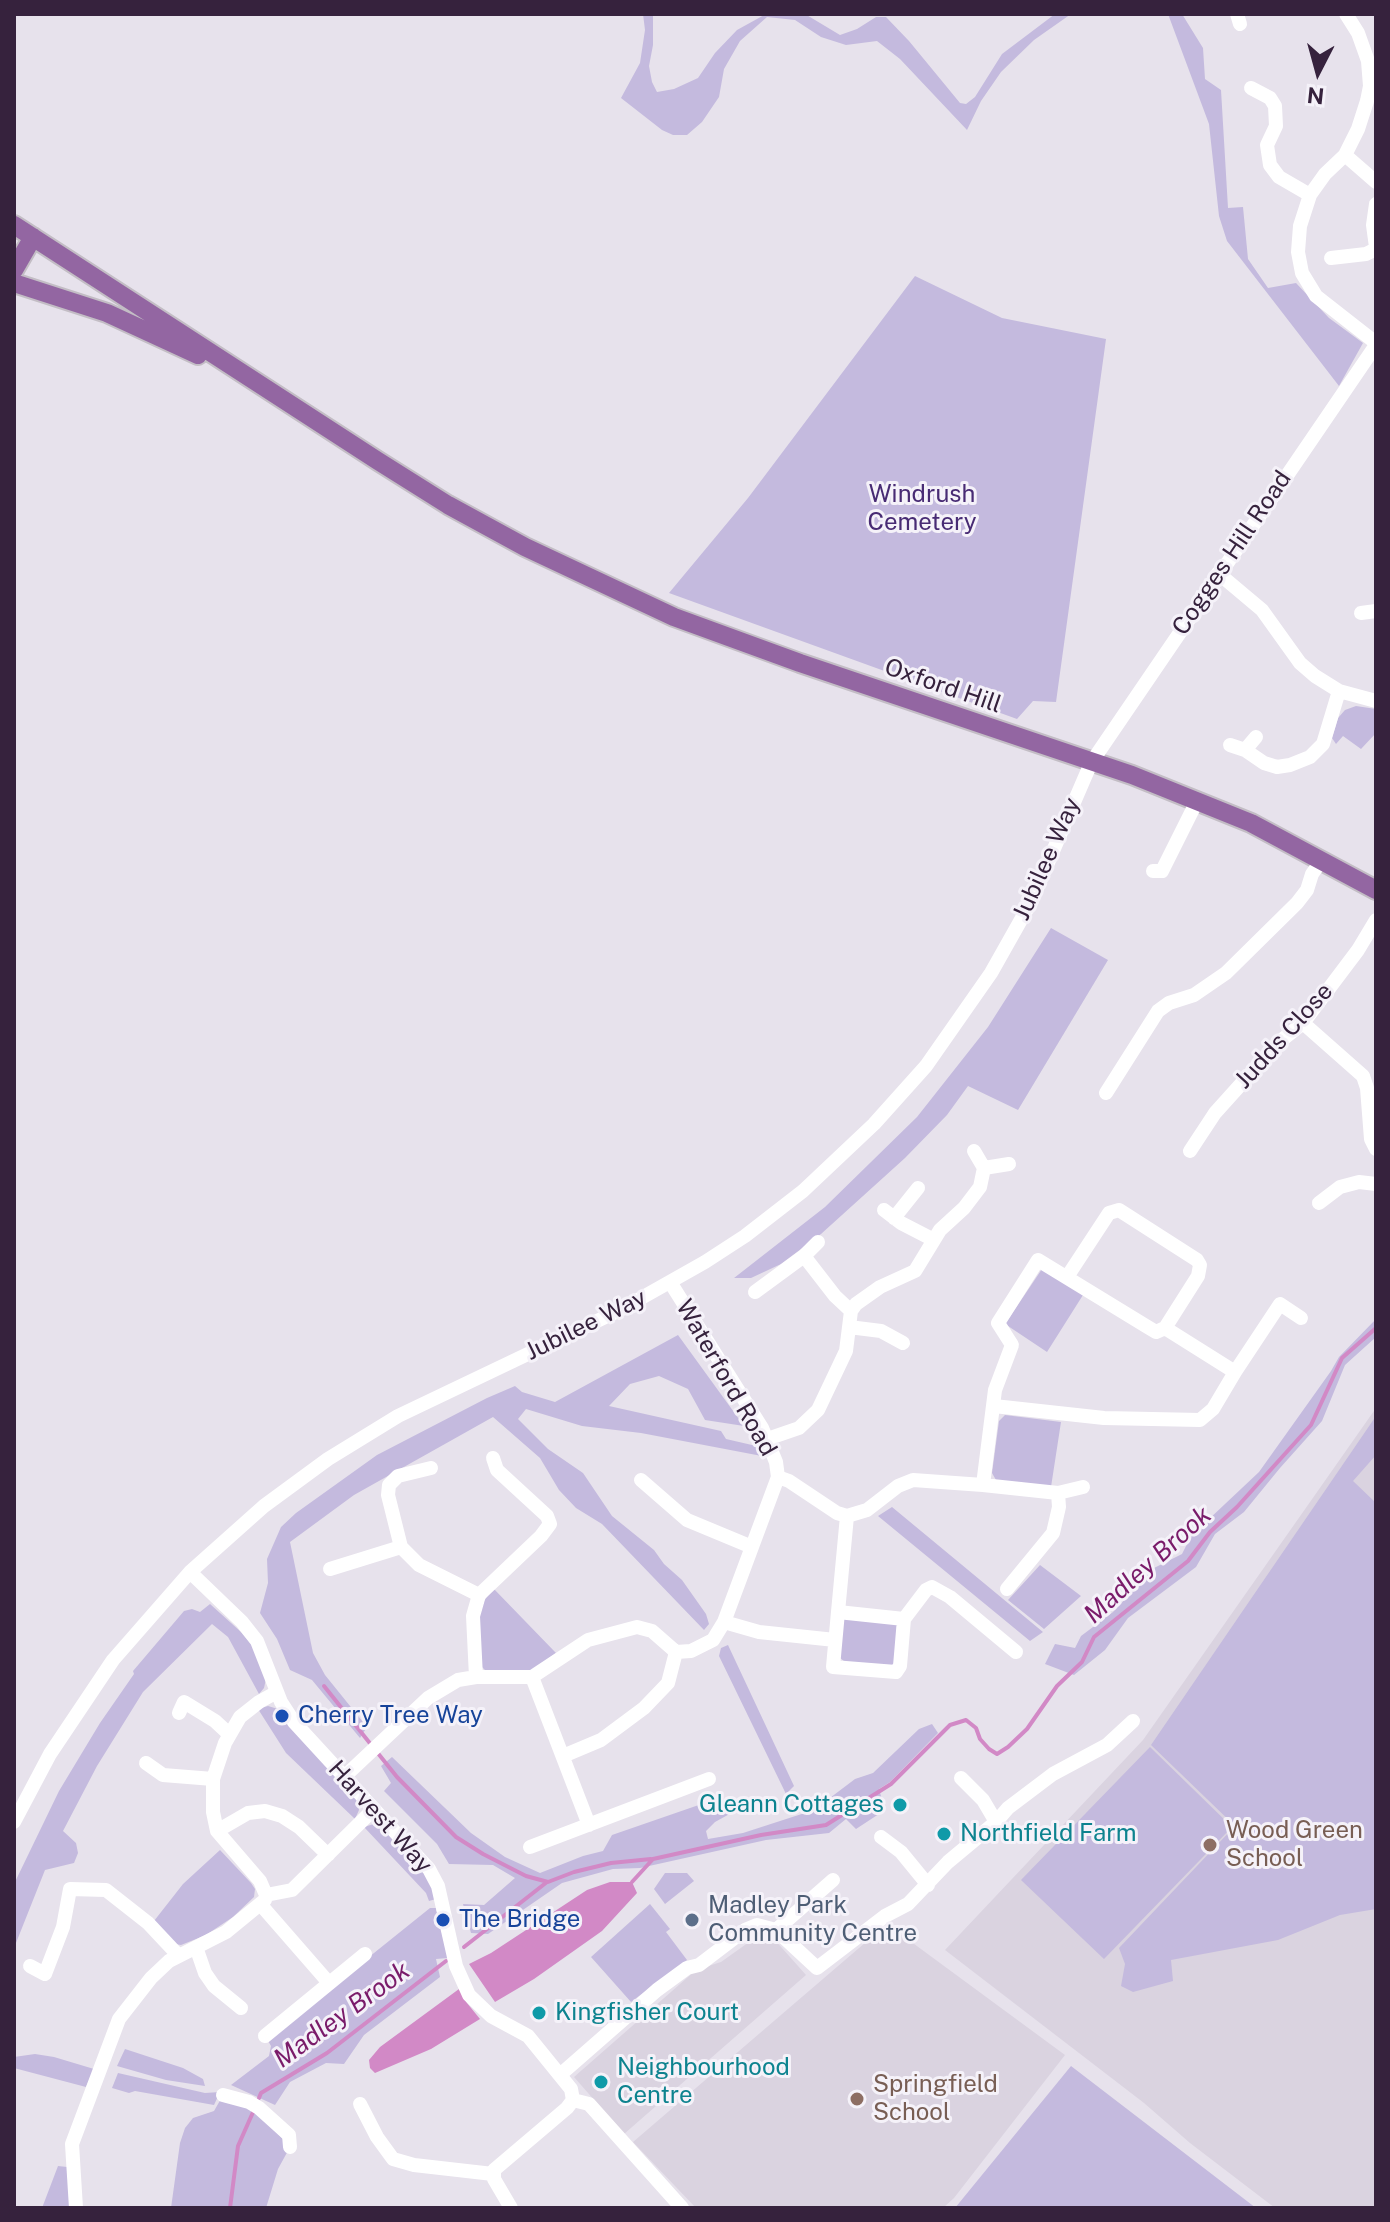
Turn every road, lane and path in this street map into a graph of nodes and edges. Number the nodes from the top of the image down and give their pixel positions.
1 (1346, 14) edge
2 (1251, 88) dead end
3 (1345, 155) junction
4 (1376, 182) edge
5 (1310, 195) junction
6 (1376, 204) edge
7 (14, 225) edge
8 (33, 237) junction
9 (1376, 248) edge
10 (1331, 258) dead end
11 (14, 270) edge
12 (14, 283) edge
13 (1376, 344) edge
14 (239, 369) junction
15 (1218, 573) junction
16 (1339, 691) junction
17 (1376, 701) edge
18 (1256, 737) dead end
19 (1230, 745) dead end
20 (1245, 750) junction
21 (1091, 763) junction
22 (1197, 801) junction
23 (1322, 860) junction
24 (1153, 871) dead end
25 (1376, 890) edge
26 (1376, 920) edge
27 (1303, 1023) junction
28 (1106, 1093) dead end
29 (1376, 1149) edge
30 (974, 1151) dead end
31 (1190, 1151) dead end
32 (1009, 1164) dead end
33 (984, 1168) junction
34 (918, 1188) dead end
35 (1375, 1192) edge
36 (1319, 1203) dead end
37 (934, 1240) junction
38 (818, 1242) dead end
39 (804, 1256) junction
40 (1067, 1277) junction
41 (670, 1282) junction
42 (755, 1292) dead end
43 (851, 1311) junction
44 (1301, 1318) dead end
45 (849, 1327) junction
46 (1165, 1328) junction
47 (903, 1343) dead end
48 (1235, 1372) junction
49 (994, 1406) junction
50 (767, 1439) junction
51 (493, 1458) dead end
52 (431, 1468) dead end
53 (778, 1477) junction
54 (641, 1480) dead end
55 (983, 1485) junction
56 (1083, 1487) dead end
57 (1058, 1493) junction
58 (847, 1516) junction
59 (401, 1547) junction
60 (752, 1547) junction
61 (330, 1569) dead end
62 (190, 1572) junction
63 (1007, 1589) dead end
64 (479, 1595) junction
65 (838, 1612) junction
66 (904, 1619) junction
67 (724, 1622) junction
68 (835, 1640) junction
69 (676, 1652) junction
70 (1016, 1652) dead end
71 (476, 1677) junction
72 (532, 1677) junction
73 (277, 1692) junction
74 (179, 1713) dead end
75 (1133, 1721) dead end
76 (229, 1734) junction
77 (563, 1756) junction
78 (146, 1763) dead end
79 (344, 1777) junction
80 (961, 1778) dead end
81 (213, 1779) junction
82 (709, 1779) dead end
83 (374, 1809) junction
84 (14, 1822) edge
85 (996, 1822) junction
86 (589, 1825) junction
87 (217, 1831) junction
88 (881, 1837) dead end
89 (530, 1847) dead end
90 (328, 1855) junction
91 (833, 1880) dead end
92 (928, 1885) junction
93 (264, 1900) junction
94 (776, 1930) junction
95 (196, 1947) junction
96 (365, 1954) dead end
97 (178, 1955) junction
98 (30, 1966) dead end
99 (329, 1983) junction
100 (241, 2008) dead end
101 (265, 2036) dead end
102 (561, 2074) junction
103 (223, 2095) dead end
104 (573, 2100) junction
105 (360, 2104) dead end
106 (290, 2147) dead end
107 (493, 2174) junction
108 (76, 2208) edge
109 (511, 2208) edge
110 (682, 2208) edge

1 - 3 street
2 - 5 street
3 - 4 street
3 - 5 street
5 - 13 street
6 - 9 street
7 - 8 main road
8 - 11 main road
8 - 14 main road
9 - 10 street
12 - 14 main road
13 - 15 street, Cogges Hill Road
14 - 21 main road, Oxford Hill
15 - 16 street
15 - 21 street, Cogges Hill Road
16 - 17 street
16 - 20 street
18 - 20 street
19 - 20 street
21 - 22 main road, Oxford Hill
21 - 41 street, Jubilee Way
22 - 23 main road, Oxford Hill
22 - 24 street
23 - 25 main road, Oxford Hill
23 - 28 street
26 - 27 street, Judds Close
27 - 29 street
27 - 31 street, Judds Close
30 - 33 street
32 - 33 street
33 - 37 street
34 - 37 street
35 - 36 street
37 - 43 street
38 - 39 street
39 - 42 street
39 - 43 street
40 - 46 street
40 - 46 street
40 - 49 street
41 - 50 street, Waterford Road
41 - 62 street, Jubilee Way
43 - 45 street
44 - 48 street
45 - 47 street
45 - 50 street
46 - 48 street
48 - 49 street
49 - 55 street
50 - 53 street, Waterford Road
51 - 64 street
52 - 59 street
53 - 58 street, Waterford Road
53 - 60 street
54 - 60 street
55 - 57 street
55 - 58 street
56 - 57 street
57 - 63 street
58 - 65 street
59 - 61 street
59 - 64 street
60 - 67 street
62 - 73 street, Harvest Way
62 - 84 street, Jubilee Way
64 - 71 street
65 - 66 street
65 - 68 street
66 - 68 street
66 - 70 street
67 - 68 street
67 - 69 street
69 - 72 street
69 - 77 street
71 - 72 street
71 - 79 street
72 - 77 street
73 - 76 street
73 - 79 street, Harvest Way
74 - 76 street
75 - 85 street
76 - 81 street
77 - 86 street
78 - 81 street
79 - 83 street, Harvest Way
80 - 85 street
81 - 87 street
82 - 86 street
83 - 90 street
83 - 102 street, Harvest Way
85 - 92 street
86 - 89 street
87 - 90 street
87 - 93 street
88 - 92 street
90 - 93 street
91 - 94 street
92 - 94 street
93 - 95 street
93 - 99 street
94 - 102 street
95 - 97 street
95 - 100 street
96 - 99 street
97 - 98 street
97 - 108 street
99 - 101 street
102 - 104 street, Harvest Way
103 - 106 street
104 - 107 street
104 - 110 street
105 - 107 street
107 - 109 street

